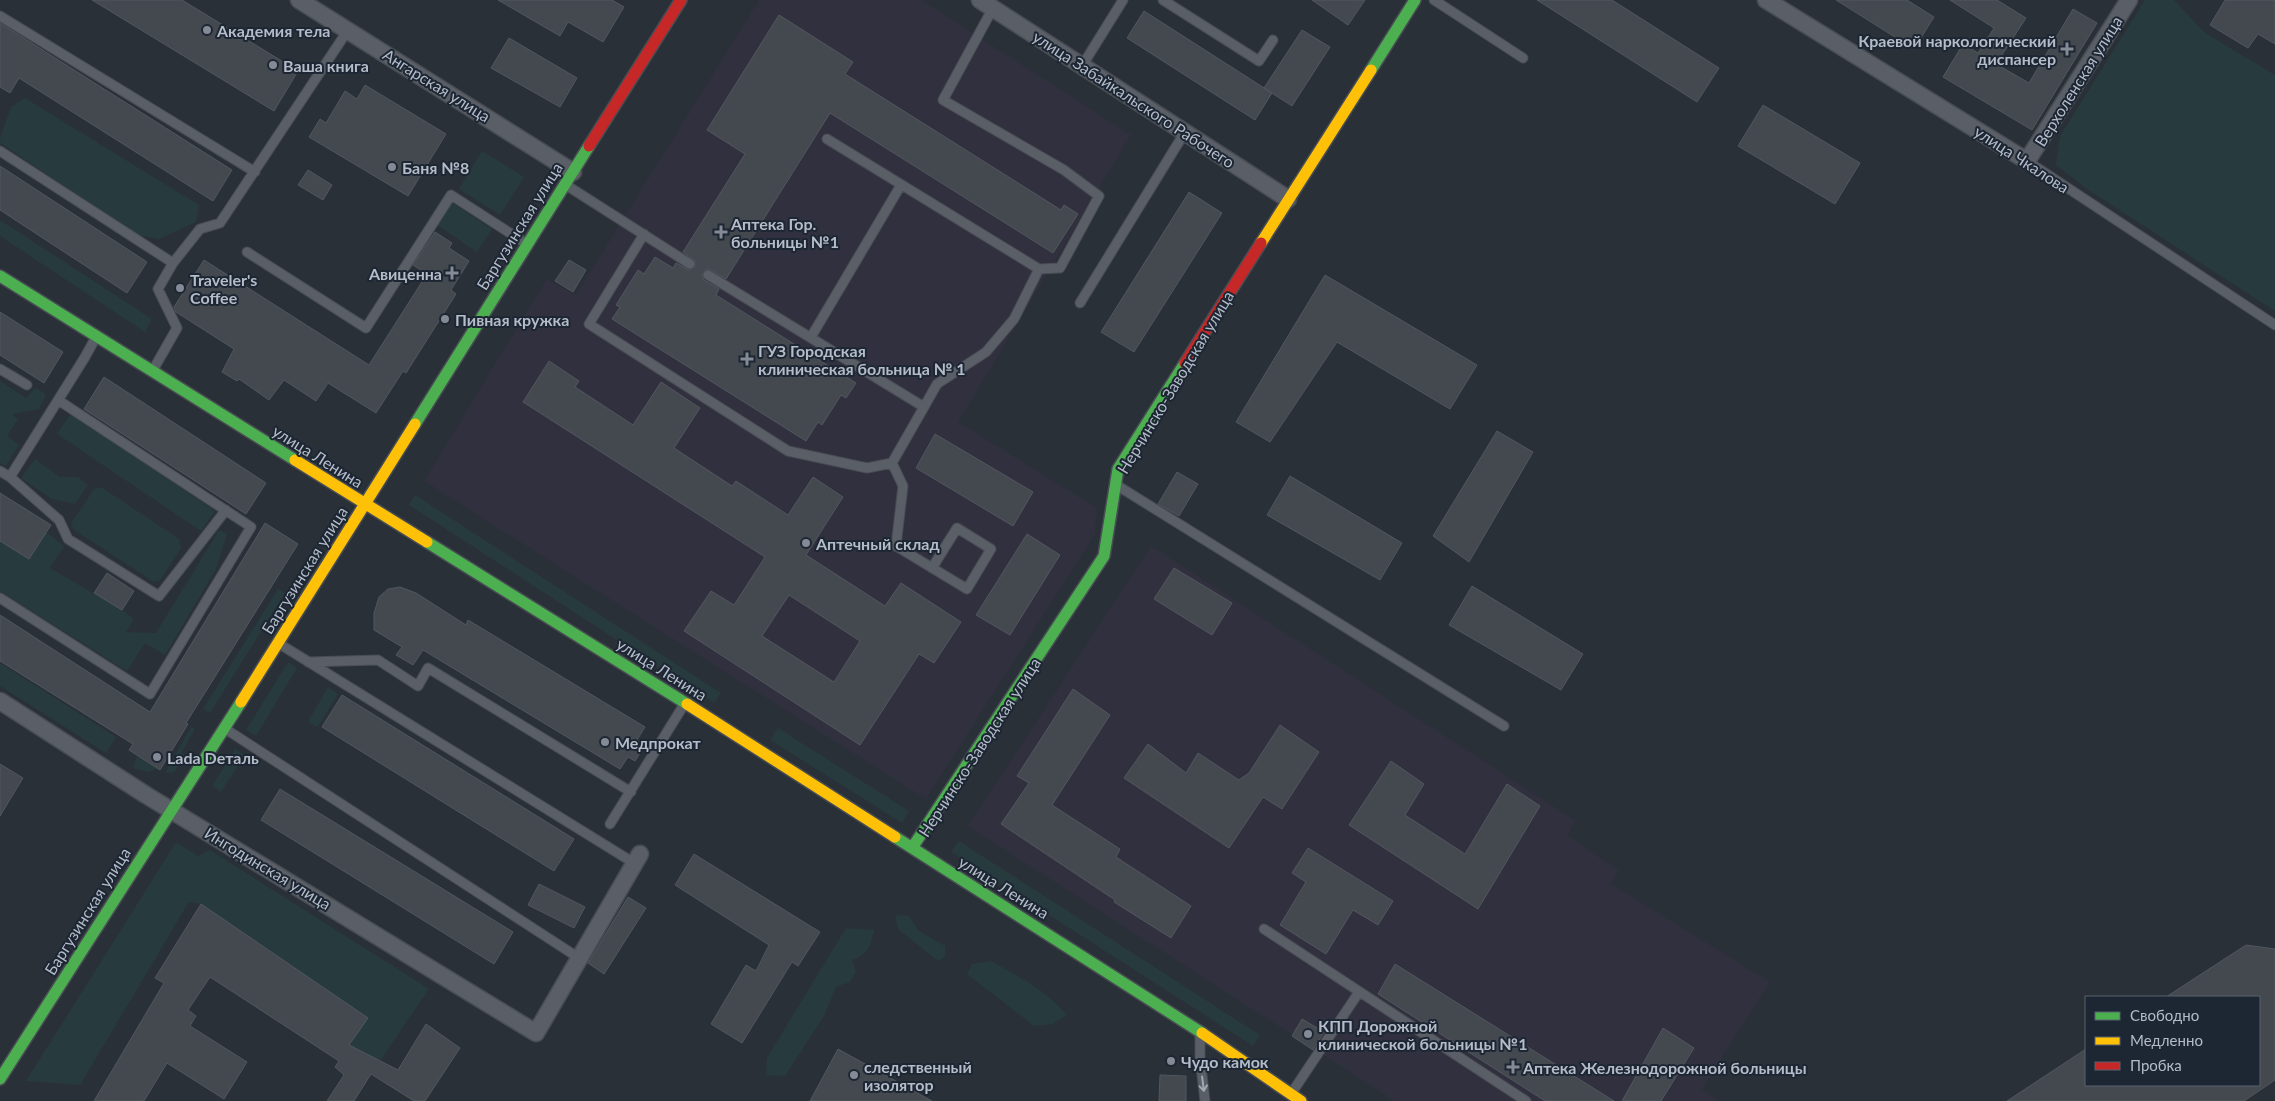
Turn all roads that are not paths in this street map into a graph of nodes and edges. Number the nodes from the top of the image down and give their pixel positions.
1 (299, 0) edge
2 (681, 0) edge
3 (1123, 0) edge
4 (1163, 0) edge
5 (1415, 0) edge
6 (1434, 0) edge
7 (1766, 0) edge
8 (2129, 0) edge
9 (987, 4) edge
10 (0, 16) edge
11 (348, 30) junction
12 (1273, 40) dead end
13 (1523, 58) dead end
14 (1082, 66) junction
15 (1185, 132) junction
16 (827, 139) dead end
17 (0, 151) edge
18 (2027, 162) junction
19 (255, 172) junction
20 (569, 178) junction
21 (901, 185) junction
22 (1288, 199) junction
23 (644, 234) junction
24 (527, 244) junction
25 (247, 252) dead end
26 (173, 263) junction
27 (690, 264) dead end
28 (1039, 269) junction
29 (708, 274) dead end
30 (0, 276) edge
31 (1080, 303) dead end
32 (2275, 325) edge
33 (96, 336) junction
34 (811, 337) junction
35 (0, 369) edge
36 (152, 372) junction
37 (28, 386) dead end
38 (58, 400) junction
39 (924, 407) junction
40 (892, 463) junction
41 (0, 471) edge
42 (10, 478) junction
43 (1116, 484) junction
44 (364, 504) junction
45 (226, 510) junction
46 (932, 568) junction
47 (0, 598) edge
48 (278, 643) junction
49 (308, 662) junction
50 (0, 701) edge
51 (685, 703) junction
52 (1504, 726) dead end
53 (224, 728) junction
54 (631, 792) junction
55 (172, 810) junction
56 (610, 824) dead end
57 (912, 848) junction
58 (637, 858) joint
59 (1264, 928) dead end
60 (579, 958) junction
61 (1358, 992) junction
62 (1200, 1032) junction
63 (0, 1079) edge
64 (1295, 1099) edge
65 (1205, 1101) edge
66 (1526, 1101) edge

1 - 11 street, Ангарская улица
2 - 20 main road, Баргузинская улица
3 - 14 lane
4 - 12 lane
5 - 22 main road, Нерчинско-Заводская улица
6 - 13 lane
7 - 18 street, улица Чкалова
8 - 18 street, Верхоленская улица
9 - 14 street, улица Забайкальского Рабочего
9 - 28 lane
10 - 19 lane
11 - 19 lane
11 - 20 street, Ангарская улица
14 - 15 street, улица Забайкальского Рабочего
15 - 22 street, улица Забайкальского Рабочего
15 - 31 lane
16 - 21 lane
17 - 26 lane
18 - 32 lane, улица Чкалова
19 - 26 lane
20 - 23 lane
20 - 24 main road, Баргузинская улица
21 - 28 lane
21 - 34 lane
22 - 43 main road, Нерчинско-Заводская улица
23 - 27 lane
23 - 40 lane
24 - 25 lane
24 - 44 main road, Баргузинская улица
26 - 36 lane
28 - 39 lane
29 - 34 lane
30 - 33 main road, улица Ленина
33 - 36 main road, улица Ленина
33 - 38 lane
34 - 39 lane
35 - 37 lane
36 - 44 main road, улица Ленина
38 - 42 lane
38 - 45 lane
39 - 40 lane
40 - 46 lane
41 - 42 lane
42 - 45 lane
43 - 52 lane
43 - 57 main road, Нерчинско-Заводская улица
44 - 48 main road, Баргузинская улица
44 - 51 main road, улица Ленина
45 - 47 lane
46 - 46 lane
48 - 49 lane
48 - 53 main road, Баргузинская улица
49 - 54 lane
49 - 58 lane
50 - 55 street, Ингодинская улица
51 - 54 lane
51 - 57 main road, улица Ленина
53 - 55 main road, Баргузинская улица
53 - 60 lane
54 - 56 lane
55 - 60 street, Ингодинская улица
55 - 63 main road, Баргузинская улица
57 - 62 main road, улица Ленина
58 - 60 street
59 - 61 lane
61 - 64 lane
61 - 66 lane
62 - 64 main road, улица Ленина
62 -> 65 lane

